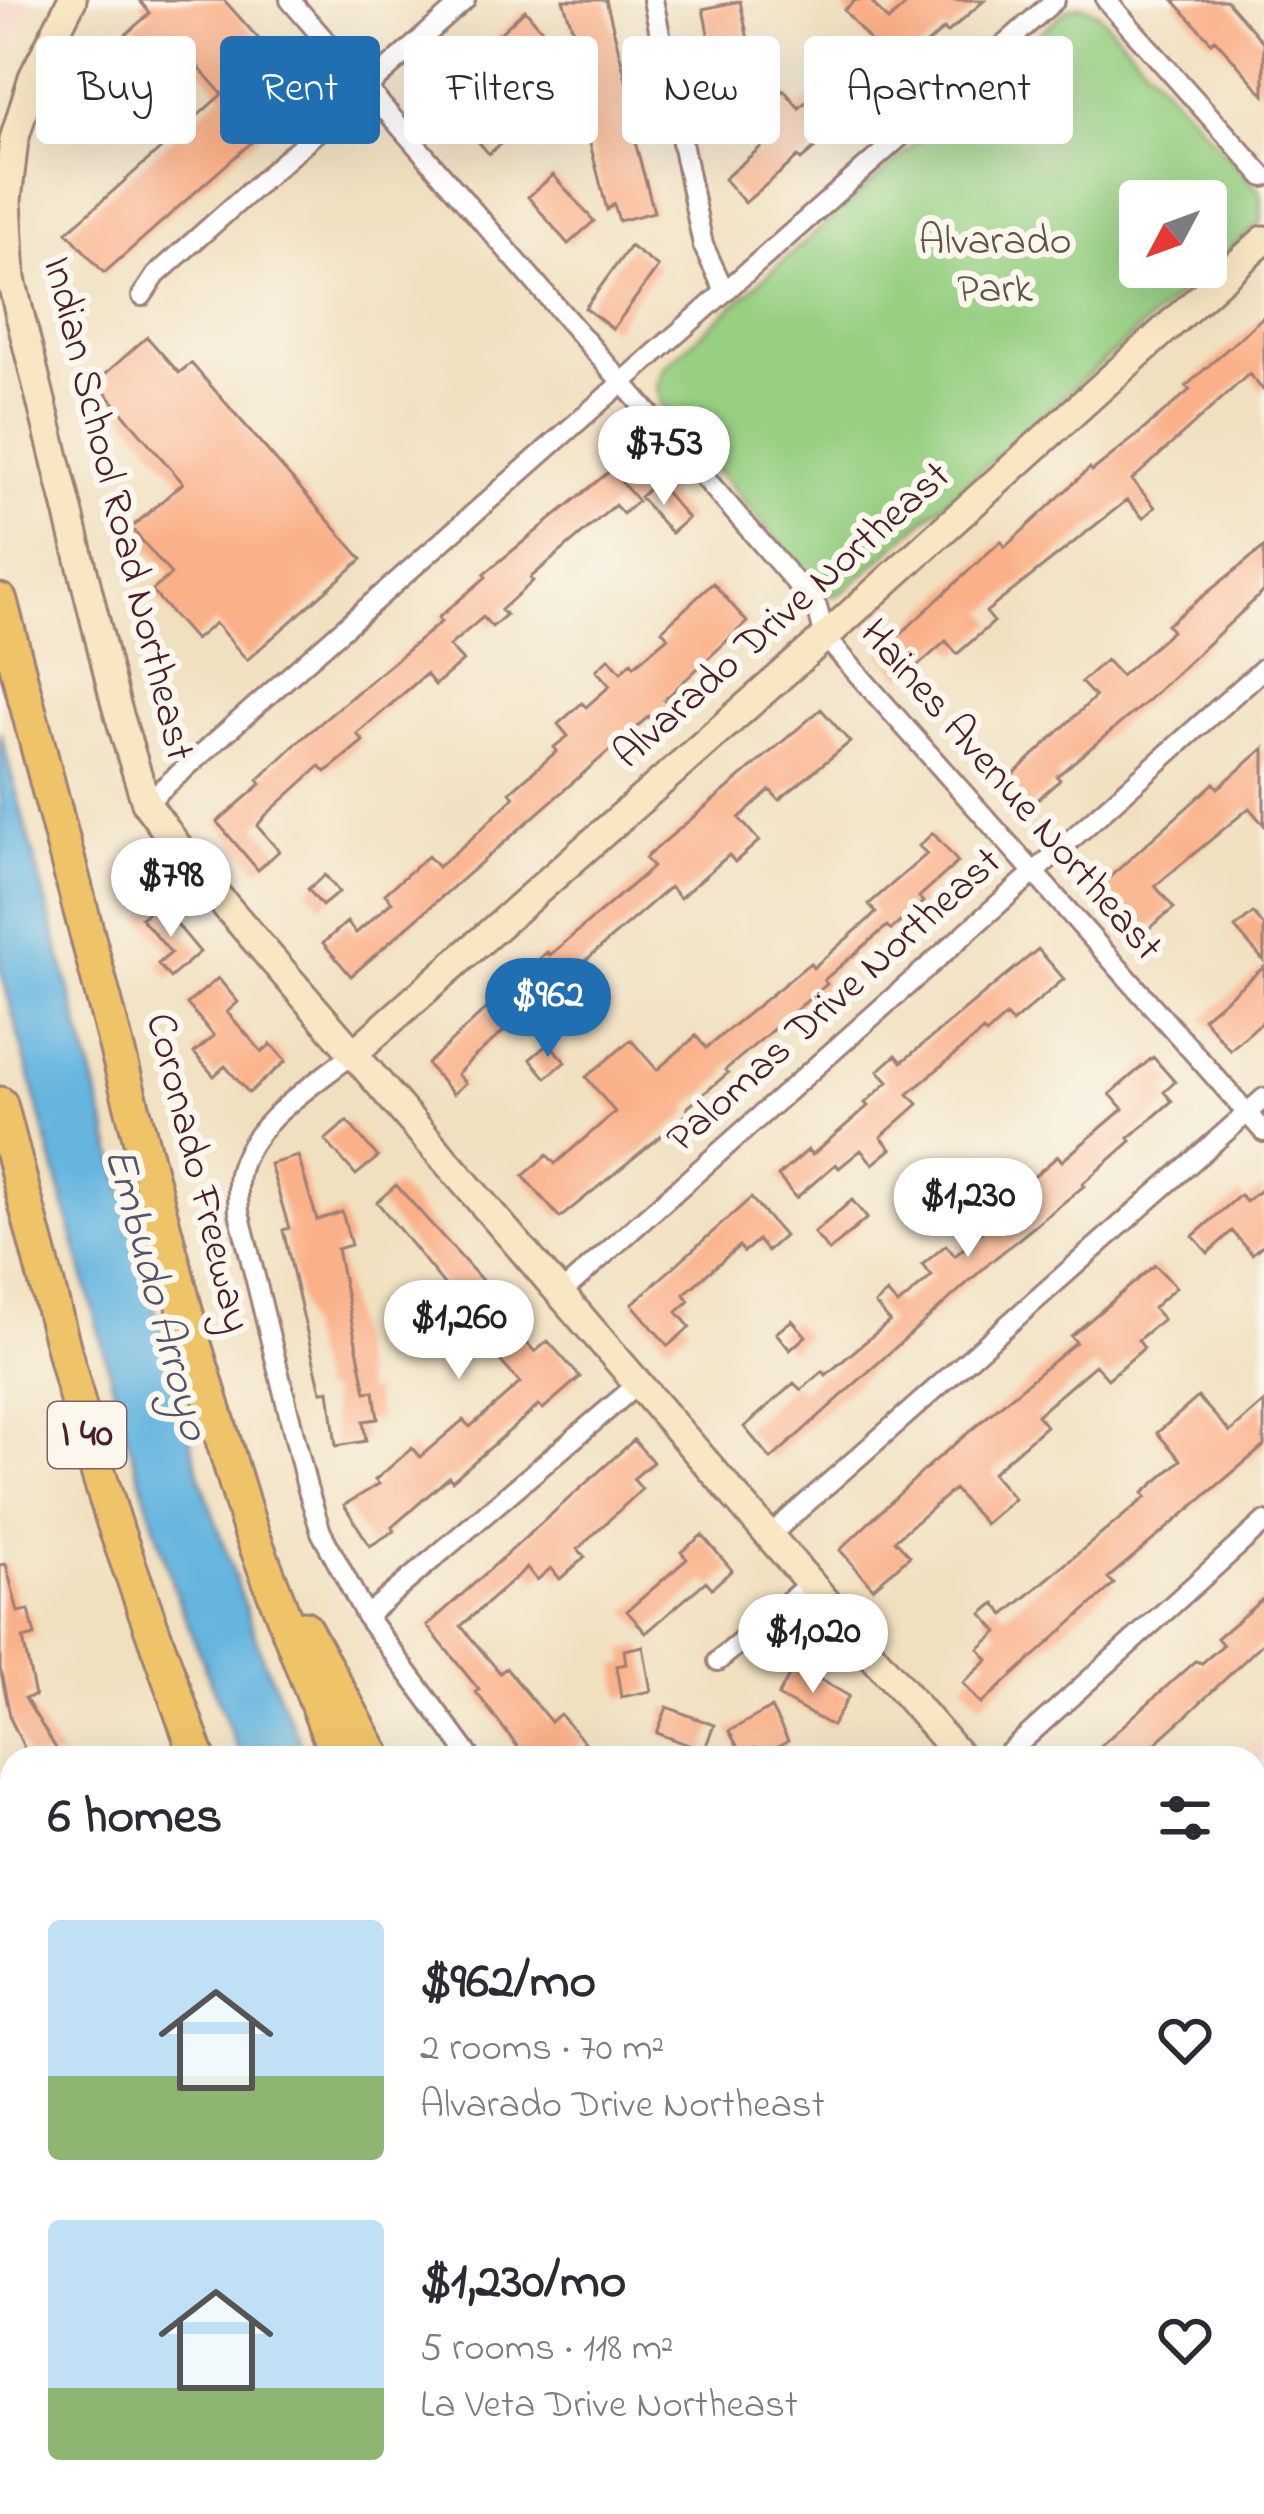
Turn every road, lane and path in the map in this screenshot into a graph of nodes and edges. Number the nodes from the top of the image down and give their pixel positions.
1 (72, 0) edge
2 (290, 0) edge
3 (465, 0) edge
4 (653, 0) edge
5 (1055, 0) edge
6 (1106, 0) edge
7 (322, 36) edge
8 (380, 75) edge
9 (380, 102) edge
10 (303, 144) edge
11 (1264, 177) edge
12 (1264, 240) edge
13 (725, 292) junction
14 (142, 296) dead end
15 (622, 386) junction
16 (0, 601) edge
17 (825, 637) junction
18 (1264, 668) edge
19 (146, 803) junction
20 (1033, 872) junction
21 (355, 1052) junction
22 (1264, 1098) edge
23 (0, 1104) edge
24 (1247, 1113) junction
25 (1264, 1132) edge
26 (561, 1293) junction
27 (639, 1383) junction
28 (1264, 1522) edge
29 (250, 1528) junction
30 (769, 1536) junction
31 (809, 1584) junction
32 (366, 1616) junction
33 (718, 1661) dead end
34 (194, 1746) edge
35 (333, 1746) edge
36 (368, 1746) edge
37 (462, 1746) edge
38 (951, 1746) edge
39 (1017, 1746) edge

1 - 19 street, Indian School Road Northeast
2 - 7 street, Haines Avenue Northeast
3 - 8 street
4 - 13 street
5 - 13 street
6 - 11 street
9 - 15 street, Haines Avenue Northeast
10 - 14 street
12 - 17 street, Alvarado Drive Northeast
13 - 15 street
15 - 17 street, Haines Avenue Northeast
15 - 19 street
16 - 29 highway, Coronado Freeway
17 - 20 street, Haines Avenue Northeast
17 - 21 street, Alvarado Drive Northeast
18 - 20 street, Palomas Drive Northeast
19 - 21 street, Indian School Road Northeast
20 - 24 street, Haines Avenue Northeast
20 - 26 street, Palomas Drive Northeast
21 - 26 street, Indian School Road Northeast
21 - 32 street
22 - 24 street
23 - 34 highway, I 40
24 - 25 street, Haines Avenue Northeast
24 - 30 street
26 - 27 street, Indian School Road Northeast
27 - 30 street, Indian School Road Northeast
27 - 32 street
28 - 39 street
29 - 35 highway, Coronado Freeway
29 - 36 highway
30 - 31 street, Indian School Road Northeast
31 - 33 street
31 - 38 street, Indian School Road Northeast
32 - 37 street

